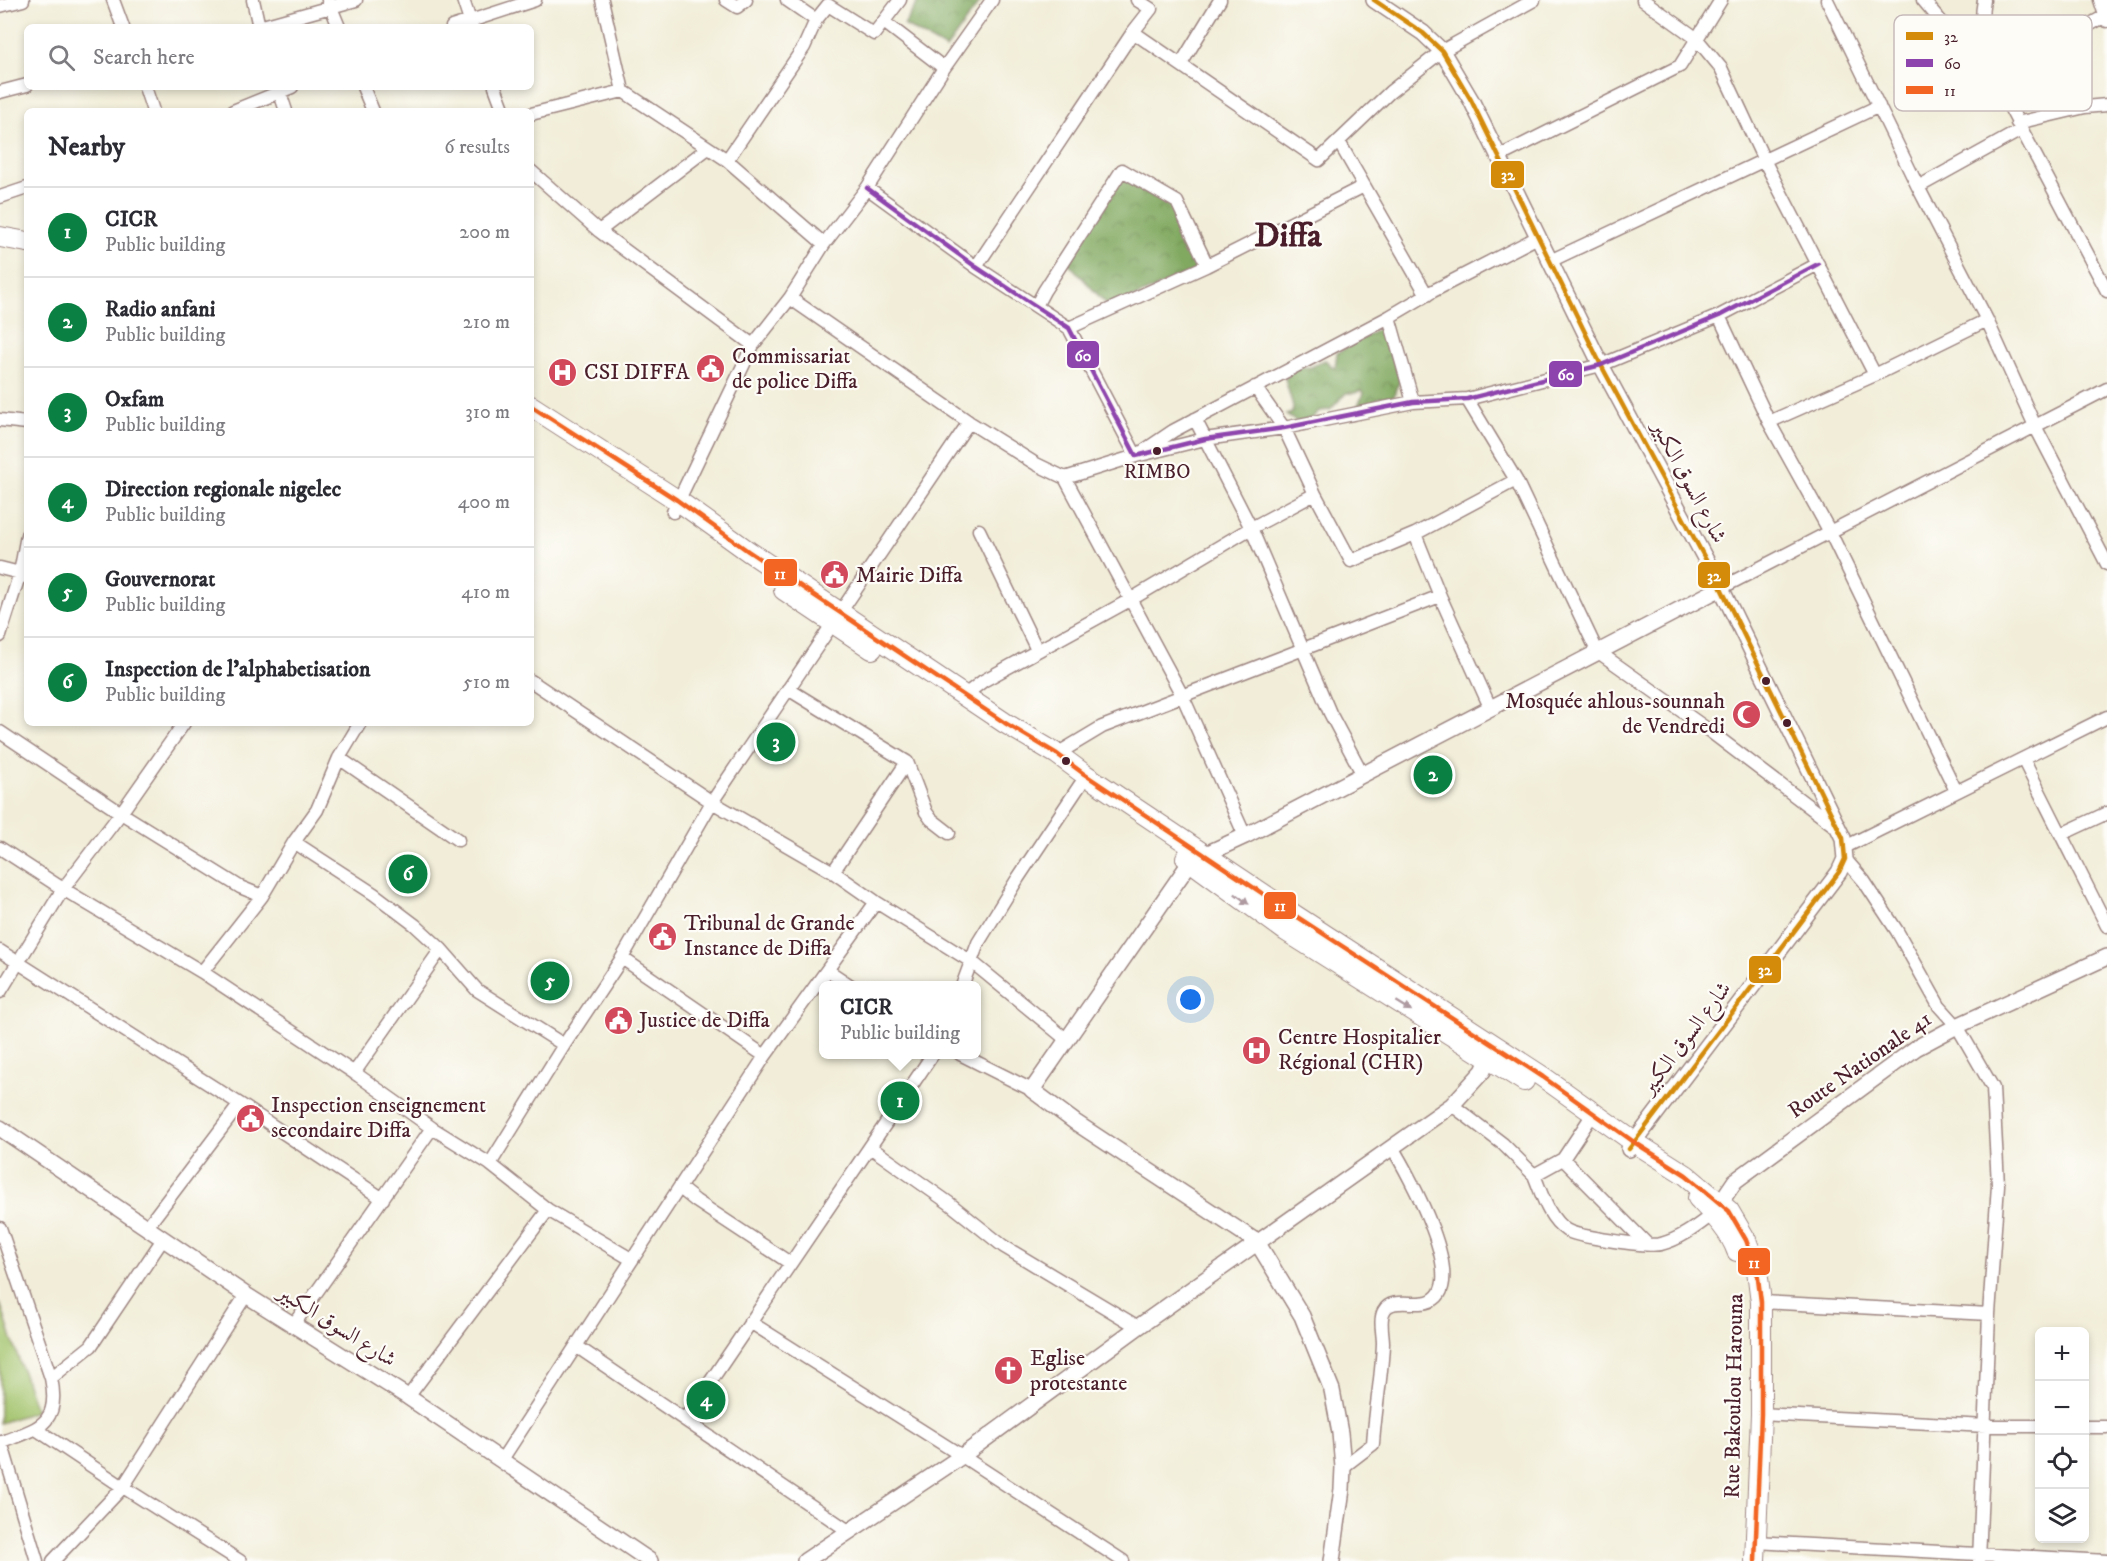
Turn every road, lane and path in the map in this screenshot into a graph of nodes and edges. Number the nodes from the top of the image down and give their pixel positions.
1 (23, 0) edge
2 (113, 0) edge
3 (253, 0) edge
4 (356, 0) edge
5 (463, 0) edge
6 (535, 0) edge
7 (602, 0) edge
8 (726, 0) edge
9 (746, 0) edge
10 (787, 0) edge
11 (900, 0) edge
12 (992, 0) edge
13 (1137, 0) edge
14 (1220, 0) edge
15 (1374, 0) edge
16 (1534, 0) edge
17 (1643, 0) edge
18 (1721, 0) edge
19 (1827, 0) edge
20 (1923, 0) edge
21 (1984, 0) edge
22 (2100, 0) edge
23 (329, 3) edge
24 (1153, 4) edge
25 (0, 6) edge
26 (1936, 15) edge
27 (1981, 15) edge
28 (2106, 18) edge
29 (816, 20) junction
30 (884, 22) junction
31 (122, 24) edge
32 (258, 24) edge
33 (268, 24) edge
34 (338, 24) edge
35 (471, 24) edge
36 (2092, 24) edge
37 (1132, 32) junction
38 (1696, 38) junction
39 (1442, 51) junction
40 (1181, 64) junction
41 (944, 68) junction
42 (24, 87) edge
43 (146, 90) edge
44 (278, 90) edge
45 (364, 90) edge
46 (496, 90) edge
47 (622, 91) junction
48 (0, 92) edge
49 (2107, 105) edge
50 (1879, 106) junction
51 (2092, 106) edge
52 (152, 108) edge
53 (239, 108) edge
54 (285, 108) edge
55 (372, 108) edge
56 (503, 108) edge
57 (2011, 111) edge
58 (2072, 111) edge
59 (534, 113) edge
60 (2019, 127) junction
61 (1339, 142) junction
62 (708, 148) junction
63 (1498, 157) junction
64 (727, 160) junction
65 (1764, 160) junction
66 (534, 174) edge
67 (1364, 186) junction
68 (1918, 187) junction
69 (867, 188) junction
70 (24, 189) edge
71 (0, 197) edge
72 (599, 231) junction
73 (0, 237) edge
74 (1538, 237) junction
75 (24, 241) edge
76 (824, 244) junction
77 (0, 248) edge
78 (24, 252) edge
79 (1550, 261) junction
80 (1818, 264) junction
81 (1208, 265) junction
82 (976, 267) junction
83 (2107, 291) edge
84 (1428, 295) junction
85 (790, 298) junction
86 (1036, 306) junction
87 (1719, 316) junction
88 (1389, 317) junction
89 (1987, 321) junction
90 (1069, 328) junction
91 (753, 345) junction
92 (1601, 365) junction
93 (1875, 375) junction
94 (1255, 387) junction
95 (2107, 389) edge
96 (1467, 399) junction
97 (1413, 402) junction
98 (534, 408) edge
99 (1195, 419) junction
100 (0, 420) edge
101 (969, 422) junction
102 (1769, 422) junction
103 (24, 423) edge
104 (534, 424) edge
105 (2035, 426) junction
106 (1284, 428) junction
107 (1205, 439) junction
108 (1136, 456) junction
109 (1065, 478) junction
110 (1516, 480) junction
111 (1315, 494) junction
112 (675, 506) junction
113 (1251, 528) junction
114 (979, 530) dead end
115 (1830, 532) junction
116 (1415, 534) junction
117 (2107, 564) edge
118 (0, 568) edge
119 (24, 575) edge
120 (1720, 588) junction
121 (1440, 596) junction
122 (1130, 600) junction
123 (835, 617) junction
124 (0, 636) edge
125 (1303, 648) junction
126 (1037, 650) junction
127 (1598, 651) junction
128 (534, 683) edge
129 (788, 689) junction
130 (965, 695) junction
131 (1183, 697) junction
132 (1490, 707) junction
133 (2107, 717) edge
134 (182, 726) edge
135 (358, 726) edge
136 (0, 732) edge
137 (1057, 754) junction
138 (339, 758) junction
139 (2023, 759) junction
140 (907, 762) junction
141 (1363, 774) junction
142 (1080, 785) junction
143 (1956, 790) junction
144 (712, 802) junction
145 (121, 813) junction
146 (2107, 813) edge
147 (1841, 830) junction
148 (949, 833) dead end
149 (2062, 834) junction
150 (1245, 836) junction
151 (458, 840) dead end
152 (294, 842) junction
153 (0, 848) edge
154 (1845, 853) junction
155 (1198, 858) junction
156 (833, 872) junction
157 (63, 890) junction
158 (262, 896) junction
159 (876, 902) junction
160 (2107, 926) edge
161 (441, 949) junction
162 (0, 951) edge
163 (2107, 957) edge
164 (622, 958) junction
165 (972, 962) junction
166 (18, 964) junction
167 (827, 970) junction
168 (202, 972) junction
169 (819, 981) edge
170 (819, 981) edge
171 (843, 981) edge
172 (964, 981) edge
173 (0, 992) edge
174 (1957, 1026) junction
175 (1067, 1040) junction
176 (564, 1045) junction
177 (1492, 1052) junction
178 (765, 1056) junction
179 (930, 1059) edge
180 (970, 1059) edge
181 (354, 1073) junction
182 (1032, 1090) junction
183 (240, 1104) junction
184 (1452, 1105) junction
185 (1590, 1118) junction
186 (0, 1128) edge
187 (432, 1128) junction
188 (1632, 1146) junction
189 (870, 1147) junction
190 (1392, 1147) junction
191 (1563, 1159) junction
192 (490, 1164) junction
193 (1534, 1175) junction
194 (680, 1188) junction
195 (383, 1199) junction
196 (1716, 1208) junction
197 (548, 1210) junction
198 (0, 1227) edge
199 (147, 1227) junction
200 (163, 1239) junction
201 (1257, 1242) junction
202 (1647, 1244) junction
203 (631, 1259) junction
204 (790, 1263) junction
205 (246, 1295) junction
206 (1761, 1302) junction
207 (1989, 1314) junction
208 (750, 1322) junction
209 (294, 1324) junction
210 (1138, 1327) junction
211 (576, 1346) junction
212 (51, 1378) junction
213 (408, 1397) junction
214 (1761, 1414) junction
215 (685, 1419) junction
216 (1986, 1426) junction
217 (2035, 1426) edge
218 (2089, 1427) edge
219 (2107, 1427) edge
220 (36, 1429) junction
221 (1, 1443) edge
222 (962, 1456) junction
223 (501, 1461) junction
224 (1343, 1467) junction
225 (123, 1487) junction
226 (850, 1532) junction
227 (1755, 1552) edge
228 (1980, 1558) edge
229 (37, 1561) edge
230 (53, 1561) edge
231 (240, 1561) edge
232 (650, 1561) edge
233 (805, 1561) edge
234 (1123, 1561) edge
235 (1332, 1561) edge
236 (1744, 1561) edge
237 (2107, 1561) edge

1 - 25 street
2 - 31 street
3 - 32 street
4 - 23 street
5 - 35 street
6 - 35 street
7 - 47 street
8 - 9 street
10 - 29 street
11 - 30 street
12 - 41 street
13 - 24 street
14 - 40 street
15 - 39 street, شارع السوق الكبير
16 - 39 street
17 - 38 street
18 - 38 street
19 - 50 street
20 - 26 street
21 - 27 street
22 - 28 street
23 - 33 street
23 - 34 street
24 - 37 street
28 - 36 street
29 - 30 street
29 - 64 street
30 - 41 street
37 - 40 street
37 - 82 street
38 - 63 street
38 - 65 street
39 - 61 street
39 - 63 street, شارع السوق الكبير
40 - 61 street
41 - 69 street
42 - 48 street
43 - 52 street
44 - 53 street
44 - 54 street
45 - 55 street
46 - 56 street
47 - 59 street
47 - 62 street
49 - 51 street
50 - 65 street
50 - 68 street
57 - 60 street
58 - 60 street
60 - 68 street
60 - 83 street
61 - 67 street
62 - 64 street
62 - 72 street
63 - 74 street, شارع السوق الكبير
64 - 76 street
65 - 79 street
65 - 80 street
66 - 72 street
67 - 81 street
67 - 84 street
68 - 89 street
69 - 76 street
69 - 82 street
70 - 71 street
72 - 91 street
73 - 75 highway
74 - 79 street, شارع السوق الكبير
74 - 84 street
76 - 85 street
77 - 78 highway
79 - 92 street, شارع السوق الكبير
80 - 87 street
80 - 93 street
81 - 86 street
81 - 90 street
82 - 86 street
84 - 88 street
85 - 91 street
85 - 101 street
86 - 90 street
87 - 92 street
87 - 102 street
88 - 94 street
88 - 97 street
89 - 93 street
89 - 105 street
90 - 108 street
91 - 112 street
92 - 96 street
92 - 120 street, شارع السوق الكبير
93 - 102 street
94 - 99 street
94 - 106 street
95 - 105 street
96 - 97 street
96 - 110 street
97 - 106 street
98 - 112 highway
99 - 107 street
99 - 108 street
100 - 103 street
101 - 109 street
101 - 123 street
102 - 115 street
104 - 112 highway
105 - 115 street
105 - 117 street
106 - 107 street
106 - 111 street
107 - 108 street
107 - 113 street
108 - 109 street
109 - 122 street
110 - 116 street
110 - 127 street
111 - 113 street
111 - 116 street
112 - 123 highway
113 - 122 street
113 - 125 street
114 - 126 street
115 - 120 street
115 - 143 street
116 - 121 street
118 - 119 street
119 - 124 street
120 - 127 street
120 - 147 street, شارع السوق الكبير
121 - 125 street
121 - 132 street
122 - 126 street
122 - 131 street
123 - 129 street
123 - 130 highway
123 - 142 highway
125 - 131 street
125 - 141 street
126 - 130 street
127 - 132 street
127 - 147 street
128 - 144 street
129 - 140 street
129 - 144 street
130 - 137 highway
131 - 137 street
131 - 150 street
132 - 141 street
133 - 139 street
134 - 145 street
135 - 138 street
136 - 145 street
137 - 155 highway
138 - 151 street
138 - 152 street
139 - 143 street
139 - 149 street
140 - 148 street
140 - 156 street
141 - 150 street
142 - 155 highway
142 - 165 street
143 - 154 street
144 - 156 street
144 - 164 street
145 - 157 street
145 - 158 street
146 - 149 street
147 - 154 street, شارع السوق الكبير
149 - 160 street
150 - 155 street
152 - 158 street
152 - 161 street
153 - 157 street
154 - 174 street
154 - 188 street, شارع السوق الكبير
155 - 175 street
155 - 177 highway, Rue Bakoulou Harouna
156 - 159 street
157 - 166 street
157 - 168 street
158 - 168 street
159 - 165 street
159 - 167 street
161 - 176 street
161 - 181 street
162 - 166 street
163 - 174 street, Route Nationale 41
164 - 176 street
164 - 178 street
165 - 172 street
165 - 175 street
166 - 173 street
166 - 183 street
167 - 169 street
167 - 171 street
168 - 181 street
170 - 178 street
174 - 196 street, Route Nationale 41
174 - 207 street
175 - 182 street
176 - 192 street
177 - 184 street
177 - 185 highway, Rue Bakoulou Harouna
178 - 194 street
179 - 189 street
180 - 182 street
181 - 187 street
182 - 201 street
183 - 195 street
183 - 199 street
184 - 190 street
184 - 193 street
185 - 188 highway, Rue Bakoulou Harouna
185 - 191 street
186 - 199 street, شارع السوق الكبير
187 - 192 street
187 - 195 street
188 - 196 highway, Rue Bakoulou Harouna
189 - 204 street
189 - 210 street
190 - 201 street
190 - 224 street
191 - 193 street
191 - 202 street
192 - 197 street
193 - 202 street
194 - 203 street
194 - 204 street
195 - 209 street
196 - 202 street
196 - 206 highway, Rue Bakoulou Harouna
196 - 236 highway, Rue Bakoulou Harouna
197 - 203 street
197 - 213 street
198 - 212 street
199 - 200 street, شارع السوق الكبير
200 - 205 street, شارع السوق الكبير
200 - 212 street
201 - 210 street
201 - 224 street
203 - 211 street
204 - 208 street
205 - 209 street, شارع السوق الكبير
205 - 225 street
206 - 207 street
206 - 214 highway, Rue Bakoulou Harouna
207 - 216 street
208 - 215 street
208 - 222 street
209 - 213 street, شارع السوق الكبير
210 - 222 street
211 - 215 street
211 - 223 street
212 - 220 street
213 - 223 street, شارع السوق الكبير
214 - 216 street
214 - 227 highway, Rue Bakoulou Harouna
215 - 226 street
216 - 217 street
216 - 228 street
218 - 219 street
220 - 221 street
220 - 225 street
221 - 229 street
222 - 226 street
222 - 234 street
223 - 232 street, شارع السوق الكبير
224 - 235 street
225 - 230 street
225 - 231 street
226 - 233 street
227 - 228 street
228 - 237 street

